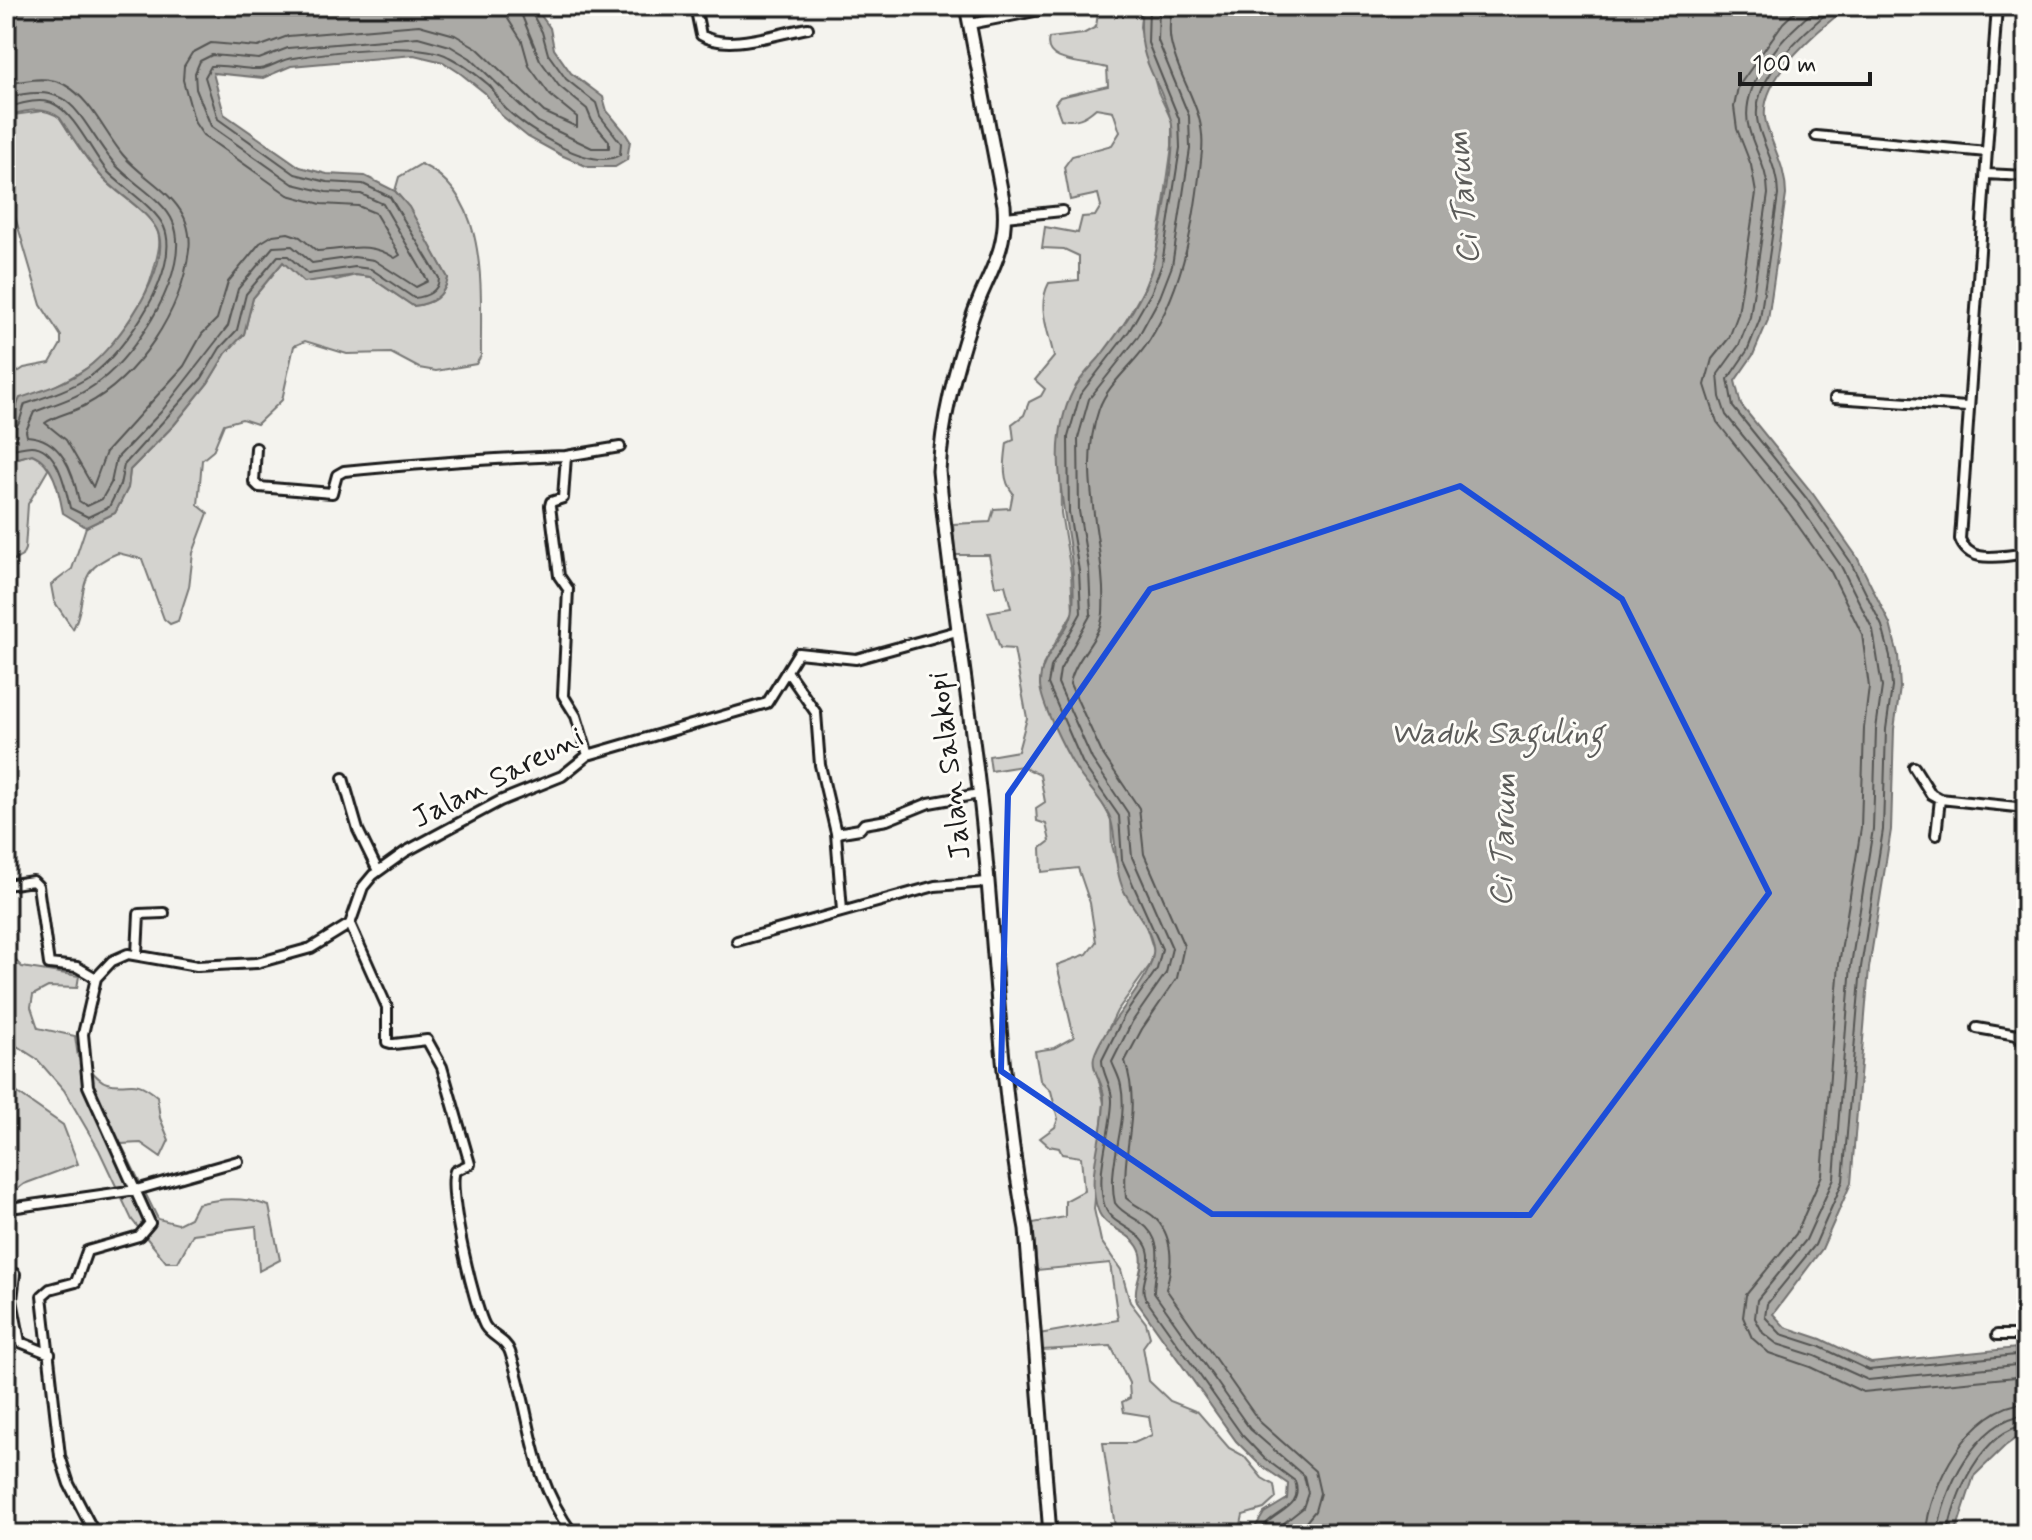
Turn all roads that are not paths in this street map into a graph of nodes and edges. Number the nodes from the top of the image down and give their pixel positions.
1 (695, 6) edge
2 (966, 6) edge
3 (1060, 6) edge
4 (1997, 6) edge
5 (970, 24) junction
6 (808, 28) dead end
7 (1816, 136) dead end
8 (1987, 152) junction
9 (1986, 174) junction
10 (2026, 176) edge
11 (1062, 211) dead end
12 (1005, 217) junction
13 (1835, 398) dead end
14 (1967, 407) junction
15 (620, 447) dead end
16 (256, 448) dead end
17 (566, 456) junction
18 (2026, 554) edge
19 (957, 631) junction
20 (787, 671) junction
21 (588, 755) junction
22 (1914, 767) dead end
23 (343, 778) dead end
24 (979, 794) junction
25 (1940, 799) junction
26 (2026, 808) edge
27 (836, 833) junction
28 (1936, 835) dead end
29 (378, 871) junction
30 (987, 882) junction
31 (6, 885) edge
32 (842, 911) junction
33 (164, 913) dead end
34 (350, 924) junction
35 (737, 941) dead end
36 (137, 954) junction
37 (96, 978) junction
38 (1977, 1028) dead end
39 (2026, 1045) edge
40 (238, 1161) dead end
41 (136, 1190) junction
42 (17, 1207) dead end
43 (15, 1274) dead end
44 (1997, 1335) dead end
45 (2026, 1335) edge
46 (50, 1354) junction
47 (95, 1534) edge
48 (573, 1534) edge
49 (1050, 1534) edge

1 - 6 street
2 - 5 street, Jalan Salakopi
3 - 5 street
4 - 8 street
5 - 12 street, Jalan Salakopi
7 - 8 street
8 - 9 street
9 - 10 street
9 - 14 street
11 - 12 street
12 - 19 street, Jalan Salakopi
13 - 14 street
14 - 18 street
15 - 17 street
16 - 17 street
17 - 21 street
19 - 20 street, Jalan Sareuni
19 - 24 street, Jalan Salakopi
20 - 21 street, Jalan Sareuni
20 - 27 street
21 - 29 street, Jalan Sareuni
22 - 25 street
23 - 29 street
24 - 27 street
24 - 30 street, Jalan Salakopi
25 - 26 street
25 - 28 street
27 - 32 street
29 - 34 street, Jalan Sareuni
30 - 32 street
30 - 49 street, Jalan Salakopi
31 - 37 street
32 - 35 street
33 - 36 street
34 - 36 street
34 - 48 street
36 - 37 street
37 - 41 street
38 - 39 street
40 - 41 street
41 - 42 street
41 - 46 street
43 - 46 street
44 - 45 street
46 - 47 street

